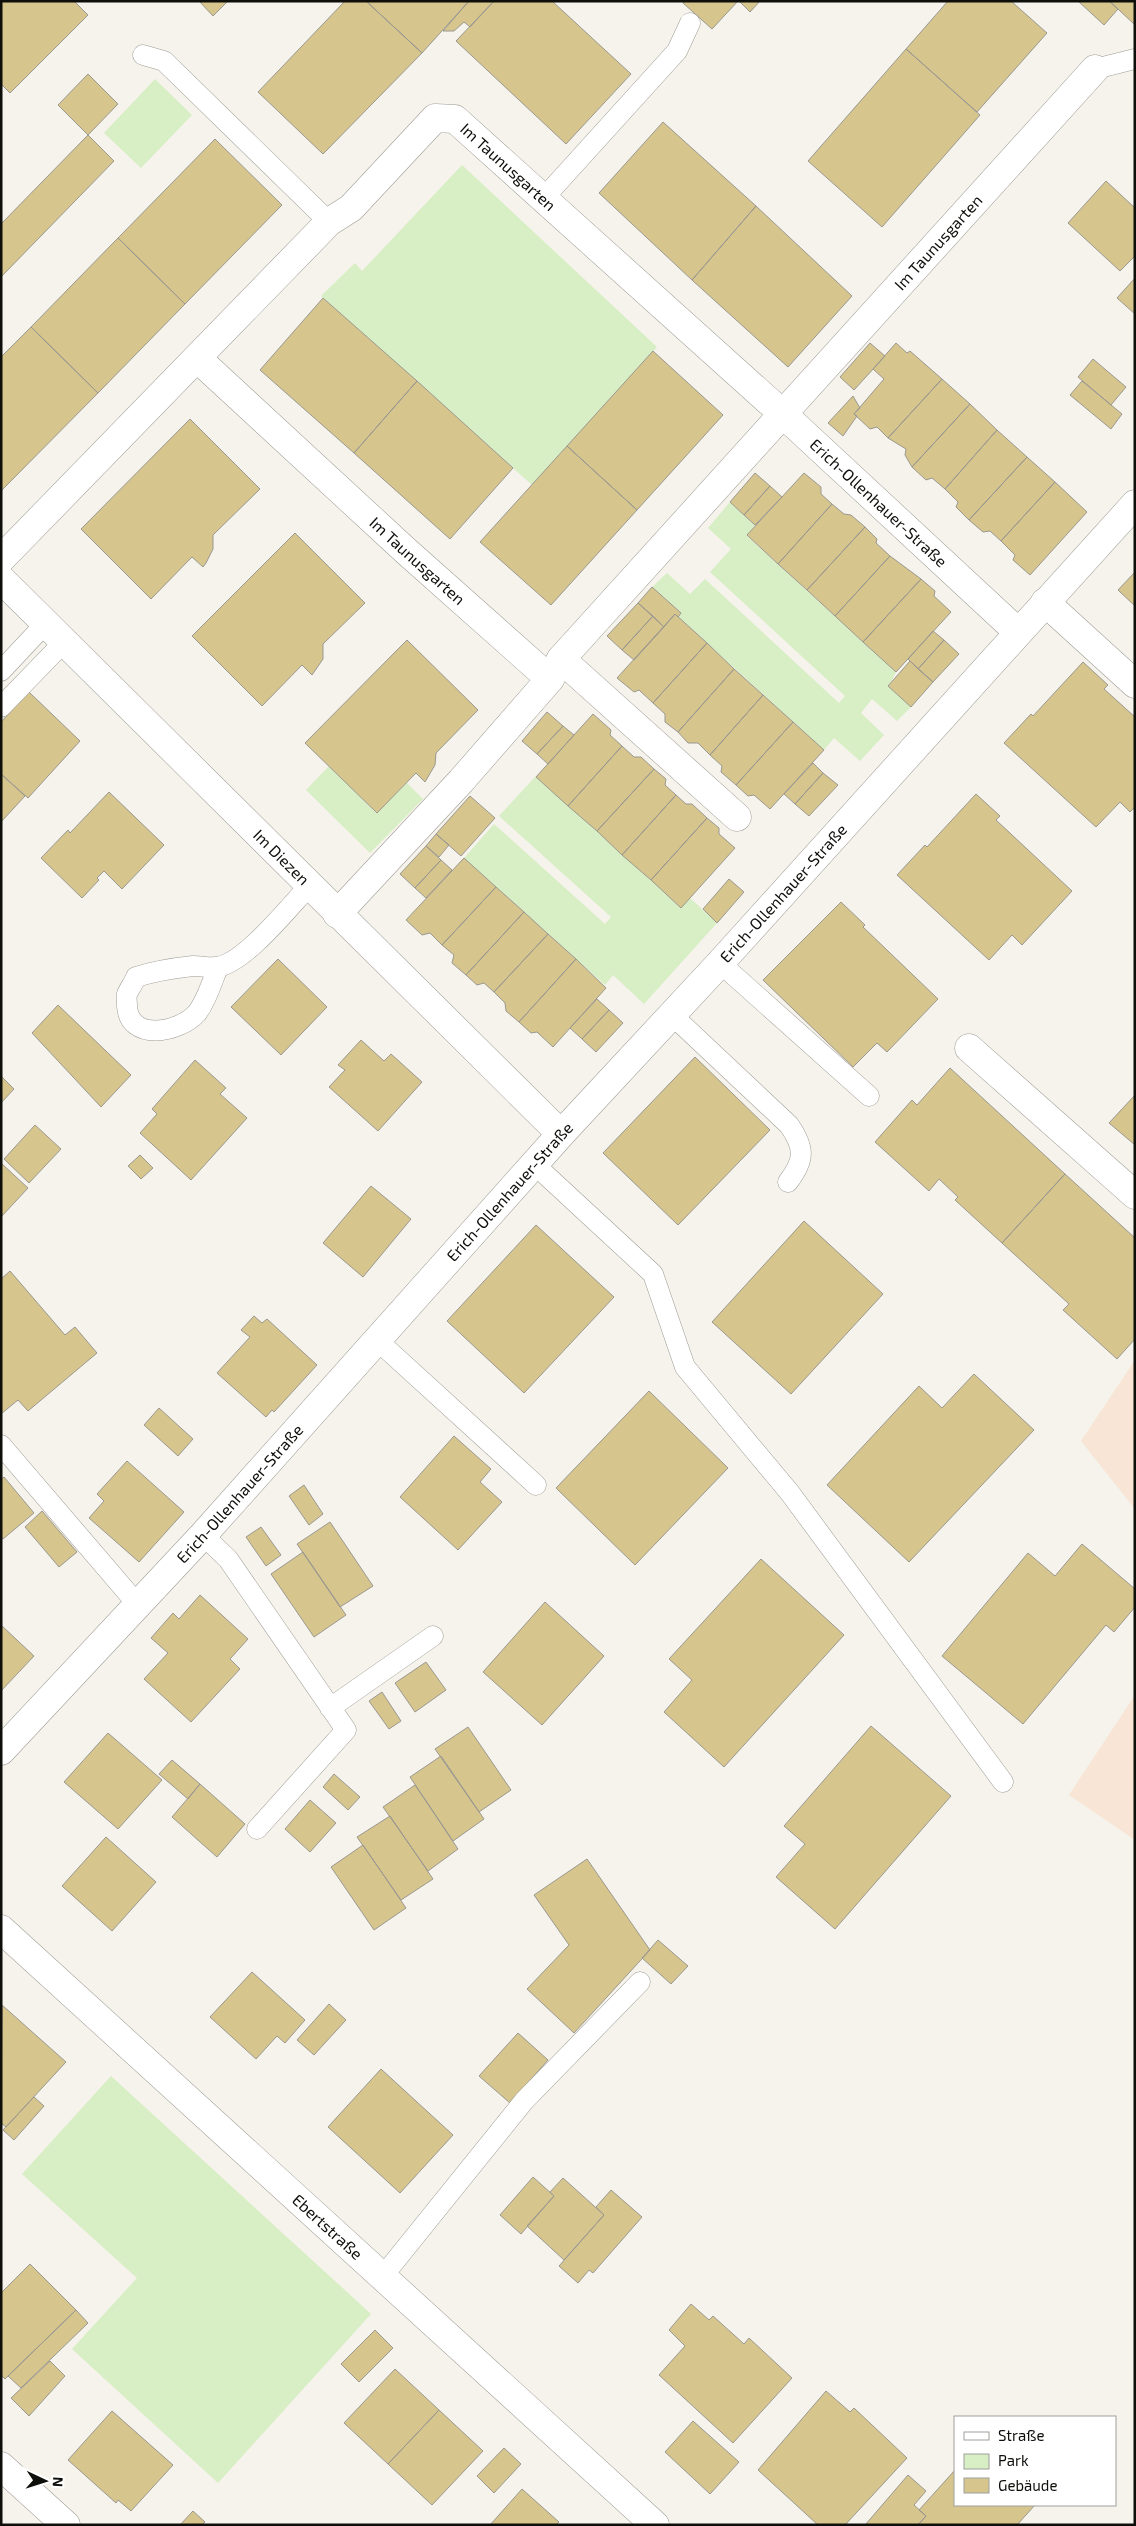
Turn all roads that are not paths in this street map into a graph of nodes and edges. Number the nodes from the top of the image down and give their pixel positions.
1 (690, 23) dead end
2 (144, 55) dead end
3 (1135, 59) edge
4 (1095, 69) joint
5 (542, 200) junction
6 (329, 222) junction
7 (198, 359) junction
8 (784, 415) junction
9 (1135, 504) edge
10 (1, 559) edge
11 (1, 579) edge
12 (1045, 602) junction
13 (1018, 632) junction
14 (55, 633) junction
15 (556, 669) junction
16 (1, 671) edge
17 (1135, 684) edge
18 (1, 708) edge
19 (737, 818) dead end
20 (309, 886) junction
21 (337, 914) junction
22 (720, 963) junction
23 (218, 967) junction
24 (672, 1015) junction
25 (969, 1048) dead end
26 (869, 1096) dead end
27 (561, 1134) junction
28 (534, 1164) junction
29 (788, 1182) dead end
30 (1135, 1195) edge
31 (378, 1341) junction
32 (1, 1445) edge
33 (536, 1485) dead end
34 (203, 1535) junction
35 (138, 1605) junction
36 (433, 1636) dead end
37 (330, 1708) junction
38 (1, 1751) edge
39 (1003, 1782) dead end
40 (257, 1829) dead end
41 (1, 1929) edge
42 (640, 1982) dead end
43 (383, 2276) junction
44 (1, 2466) edge
45 (66, 2525) edge
46 (655, 2525) edge

1 - 5 lane
2 - 6 lane
3 - 4 lane
4 - 8 street, Im Taunusgarten
5 - 6 street, Im Taunusgarten
5 - 8 street, Im Taunusgarten
6 - 7 street, Im Taunusgarten
7 - 10 street, Im Taunusgarten
7 - 15 street, Im Taunusgarten
8 - 13 street, Erich-Ollenhauer-Straße
8 - 15 street, Im Taunusgarten
9 - 12 street, Erich-Ollenhauer-Straße
11 - 14 street, Im Diezen
12 - 13 street, Erich-Ollenhauer-Straße
12 - 17 street
13 - 22 street, Erich-Ollenhauer-Straße
14 - 16 lane
14 - 18 lane
14 - 20 street, Im Diezen
15 - 19 street
15 - 21 street, Im Taunusgarten
20 - 21 street, Im Diezen
20 - 23 lane
21 - 27 street, Im Diezen
22 - 24 street, Erich-Ollenhauer-Straße
22 - 26 lane
23 - 23 lane
24 - 27 street, Erich-Ollenhauer-Straße
24 - 29 lane
25 - 30 street
27 - 28 street, Erich-Ollenhauer-Straße
28 - 31 street, Erich-Ollenhauer-Straße
28 - 39 lane
31 - 33 lane
31 - 34 street, Erich-Ollenhauer-Straße
32 - 35 lane
34 - 35 street, Erich-Ollenhauer-Straße
34 - 37 lane
35 - 38 street, Erich-Ollenhauer-Straße
36 - 37 lane
37 - 40 lane
41 - 43 street, Ebertstraße
42 - 43 lane
43 - 46 street, Ebertstraße
44 - 45 street

